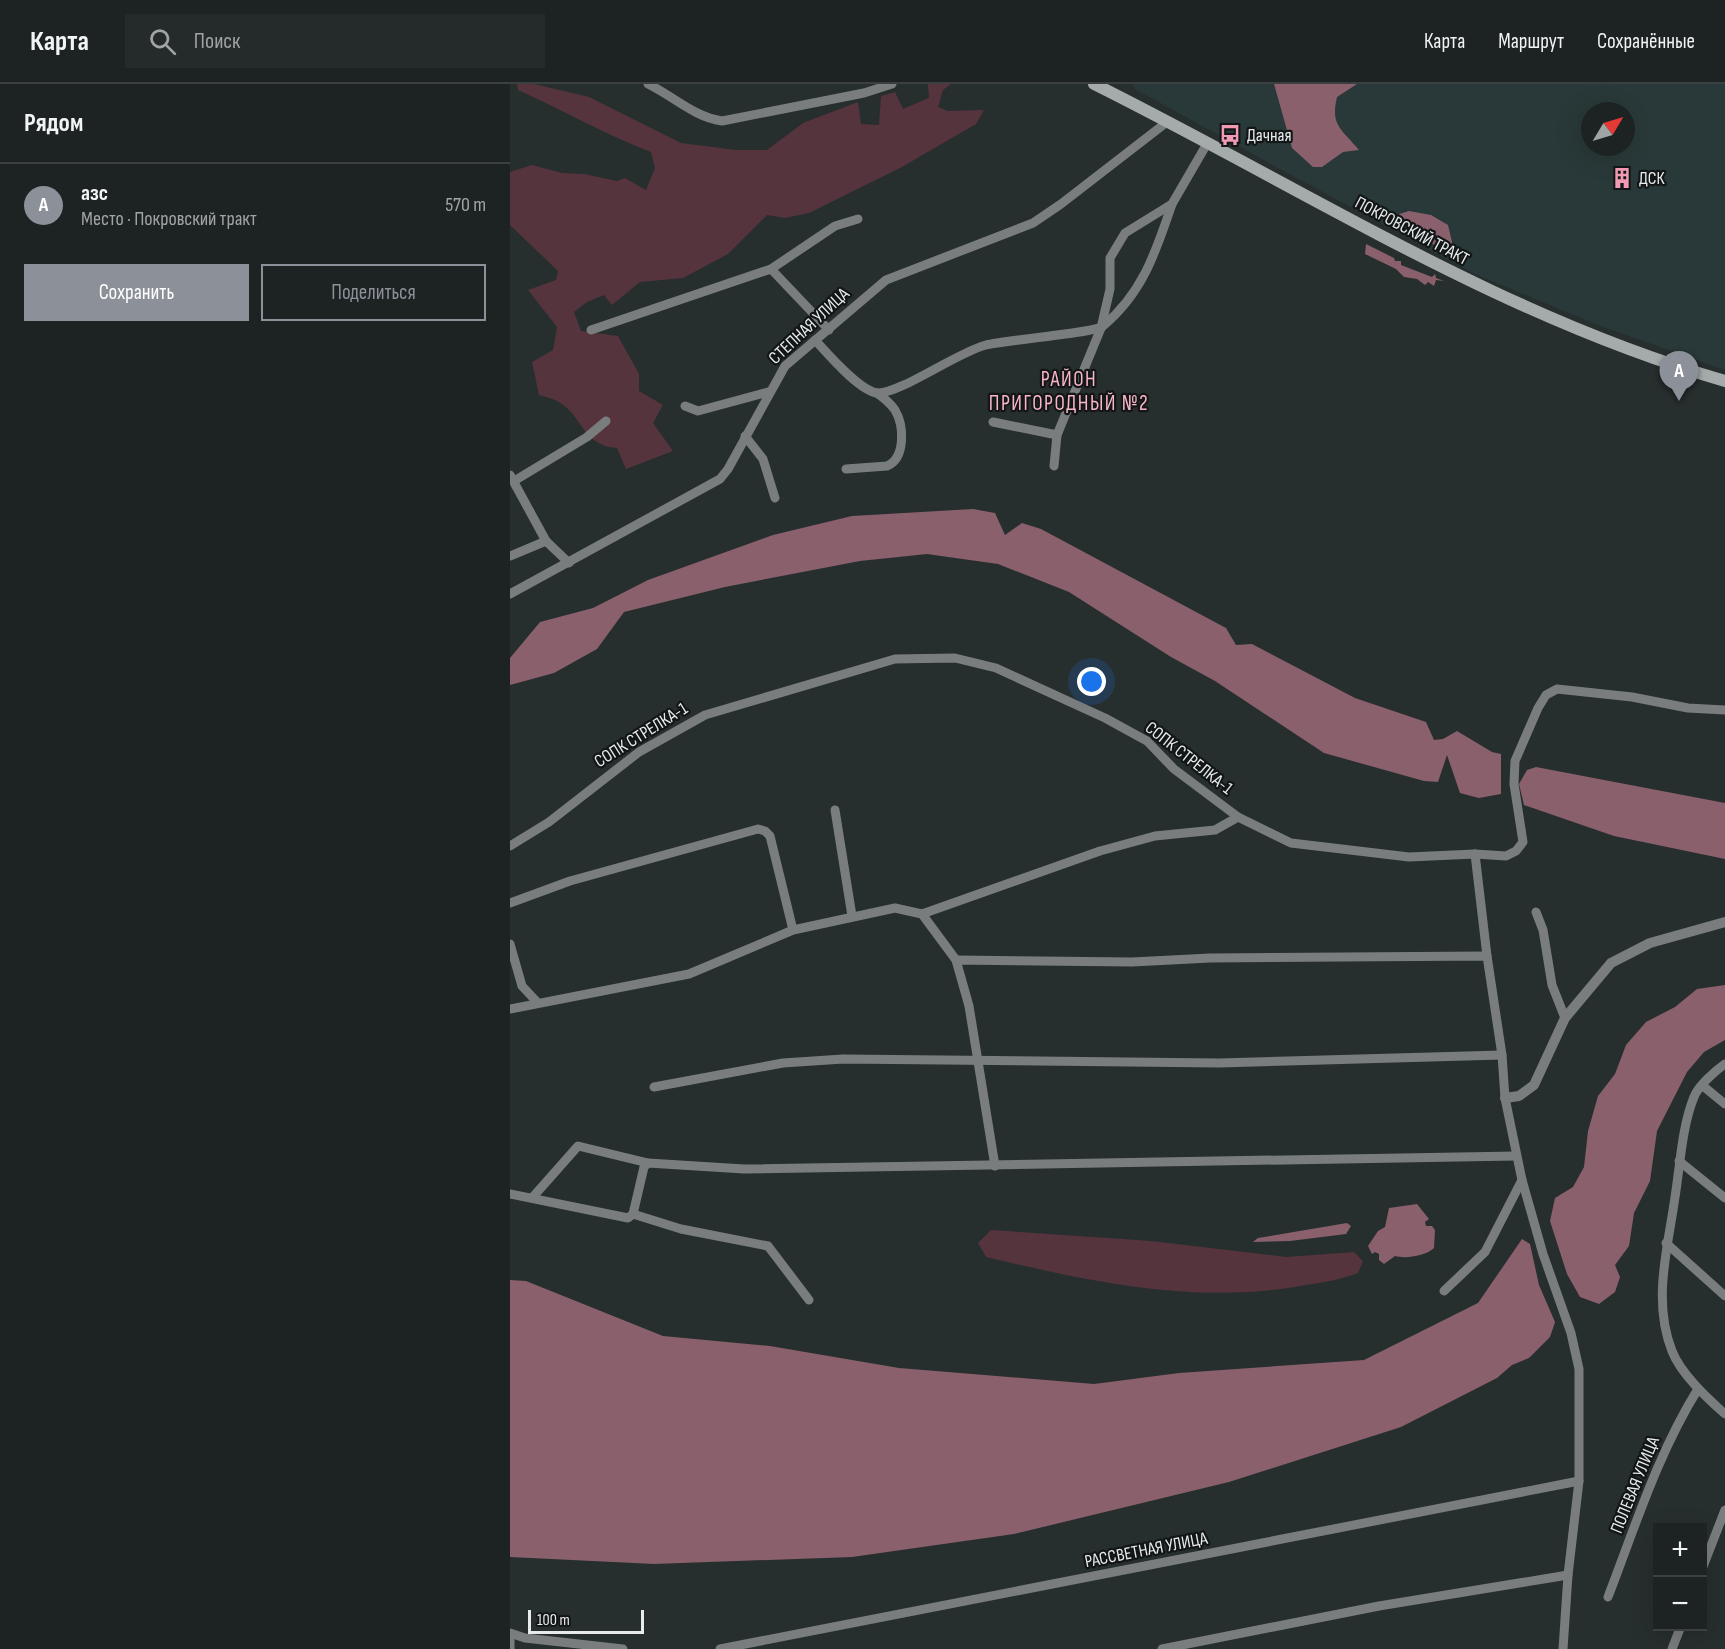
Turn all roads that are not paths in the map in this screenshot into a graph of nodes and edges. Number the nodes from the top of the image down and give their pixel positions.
1 (648, 84) edge
2 (892, 84) edge
3 (1094, 84) edge
4 (1167, 122) junction
5 (1208, 142) junction
6 (1172, 204) junction
7 (858, 219) dead end
8 (771, 269) junction
9 (1101, 328) junction
10 (591, 330) dead end
11 (829, 330) junction
12 (815, 340) junction
13 (1725, 381) edge
14 (768, 392) junction
15 (877, 393) junction
16 (685, 406) dead end
17 (606, 422) dead end
18 (993, 422) dead end
19 (1057, 435) junction
20 (745, 436) junction
21 (1054, 466) dead end
22 (846, 469) dead end
23 (512, 478) edge
24 (775, 498) dead end
25 (546, 541) junction
26 (510, 556) edge
27 (569, 563) junction
28 (510, 594) edge
29 (1725, 710) edge
30 (834, 810) dead end
31 (1238, 817) junction
32 (510, 846) edge
33 (1475, 854) junction
34 (510, 903) edge
35 (1536, 912) dead end
36 (922, 914) junction
37 (852, 916) junction
38 (1725, 922) edge
39 (793, 930) junction
40 (510, 944) edge
41 (1487, 956) junction
42 (956, 960) junction
43 (537, 1002) junction
44 (510, 1010) edge
45 (1565, 1018) junction
46 (1502, 1055) junction
47 (977, 1060) junction
48 (1725, 1064) edge
49 (1702, 1086) junction
50 (654, 1087) dead end
51 (1505, 1098) junction
52 (1725, 1104) edge
53 (1516, 1156) junction
54 (1679, 1161) junction
55 (648, 1163) junction
56 (995, 1166) junction
57 (1522, 1180) junction
58 (510, 1194) edge
59 (532, 1198) junction
60 (1725, 1198) edge
61 (633, 1214) junction
62 (1666, 1243) junction
63 (1444, 1291) dead end
64 (1725, 1296) edge
65 (809, 1300) dead end
66 (1698, 1389) junction
67 (1725, 1414) edge
68 (1579, 1481) junction
69 (1725, 1510) edge
70 (1707, 1556) edge
71 (1568, 1575) junction
72 (1608, 1597) dead end
73 (1679, 1631) edge
74 (510, 1634) edge
75 (510, 1649) edge
76 (623, 1649) edge
77 (720, 1649) edge
78 (1162, 1649) edge
79 (1563, 1649) edge
80 (1672, 1649) edge

1 - 2 street
3 - 4 main road, ПОКРОВСКИЙ ТРАКТ
4 - 5 main road, ПОКРОВСКИЙ ТРАКТ
4 - 11 street, СТЕПНАЯ УЛИЦА
5 - 6 street
5 - 13 main road, ПОКРОВСКИЙ ТРАКТ
6 - 9 street
6 - 9 street
7 - 8 street
8 - 10 street
8 - 11 street
9 - 15 street
9 - 19 street
11 - 12 street, СТЕПНАЯ УЛИЦА
12 - 14 street, СТЕПНАЯ УЛИЦА
12 - 15 street
14 - 16 street
14 - 20 street, СТЕПНАЯ УЛИЦА
15 - 22 street
17 - 23 street
18 - 19 street
19 - 21 street
20 - 24 street
20 - 27 street, СТЕПНАЯ УЛИЦА
23 - 25 street
25 - 26 street
25 - 27 street
27 - 28 street, СТЕПНАЯ УЛИЦА
29 - 33 street, СОПК СТРЕЛКА-1
30 - 37 street
31 - 32 street, СОПК СТРЕЛКА-1
31 - 33 street, СОПК СТРЕЛКА-1
31 - 36 street
33 - 41 street
34 - 39 street
35 - 45 street
36 - 37 street
36 - 42 street
37 - 39 street
38 - 45 street
39 - 43 street
40 - 43 street
41 - 42 street
41 - 46 street
42 - 47 street
43 - 44 street
45 - 51 street
46 - 47 street
46 - 51 street
47 - 50 street
47 - 56 street
48 - 49 street
49 - 52 street
49 - 54 street
51 - 53 street
53 - 56 street
53 - 57 street
54 - 60 street
54 - 62 street
55 - 56 street
55 - 59 street
55 - 61 street
57 - 63 street
57 - 68 street
58 - 59 street
59 - 61 street
61 - 65 street
62 - 64 street
62 - 66 street
66 - 67 street
66 - 72 street, ПОЛЕВАЯ УЛИЦА
68 - 71 street
68 - 77 street, РАССВЕТНАЯ УЛИЦА
69 - 70 street
71 - 78 street
71 - 79 street
73 - 80 street
74 - 75 street
74 - 76 street

